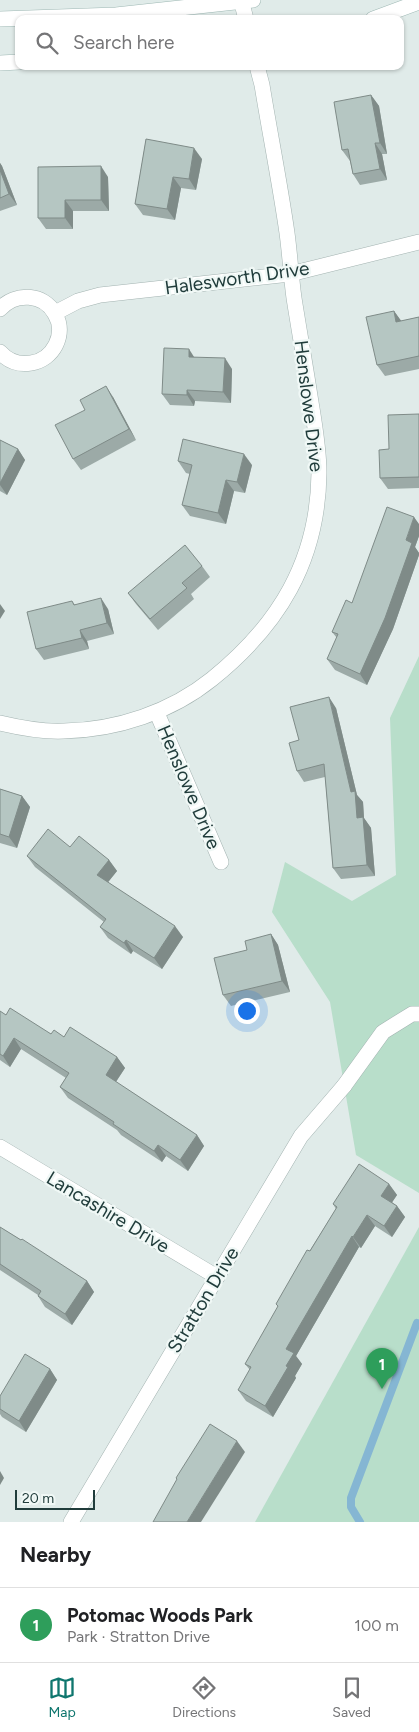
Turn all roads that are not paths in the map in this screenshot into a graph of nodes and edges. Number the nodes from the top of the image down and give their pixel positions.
1 (246, 1) edge
2 (419, 2) edge
3 (116, 15) edge
4 (246, 15) edge
5 (384, 15) edge
6 (15, 18) edge
7 (0, 19) edge
8 (15, 62) edge
9 (0, 63) edge
10 (258, 70) edge
11 (419, 242) edge
12 (290, 274) junction
13 (0, 309) edge
14 (55, 313) junction
15 (0, 352) edge
16 (157, 713) junction
17 (0, 723) edge
18 (221, 862) dead end
19 (419, 1014) edge
20 (0, 1148) edge
21 (217, 1276) junction
22 (71, 1522) edge

1 - 3 street
1 - 4 street
2 - 5 street
6 - 7 street
8 - 9 street
10 - 12 street, Henslowe Drive
11 - 12 street, Halesworth Drive
12 - 14 street, Halesworth Drive
12 - 16 street, Henslowe Drive
13 - 14 street
14 - 15 street
16 - 17 street, Henslowe Drive
16 - 18 street, Henslowe Drive
19 - 21 street, Stratton Drive
20 - 21 street, Lancashire Drive
21 - 22 street, Stratton Drive

